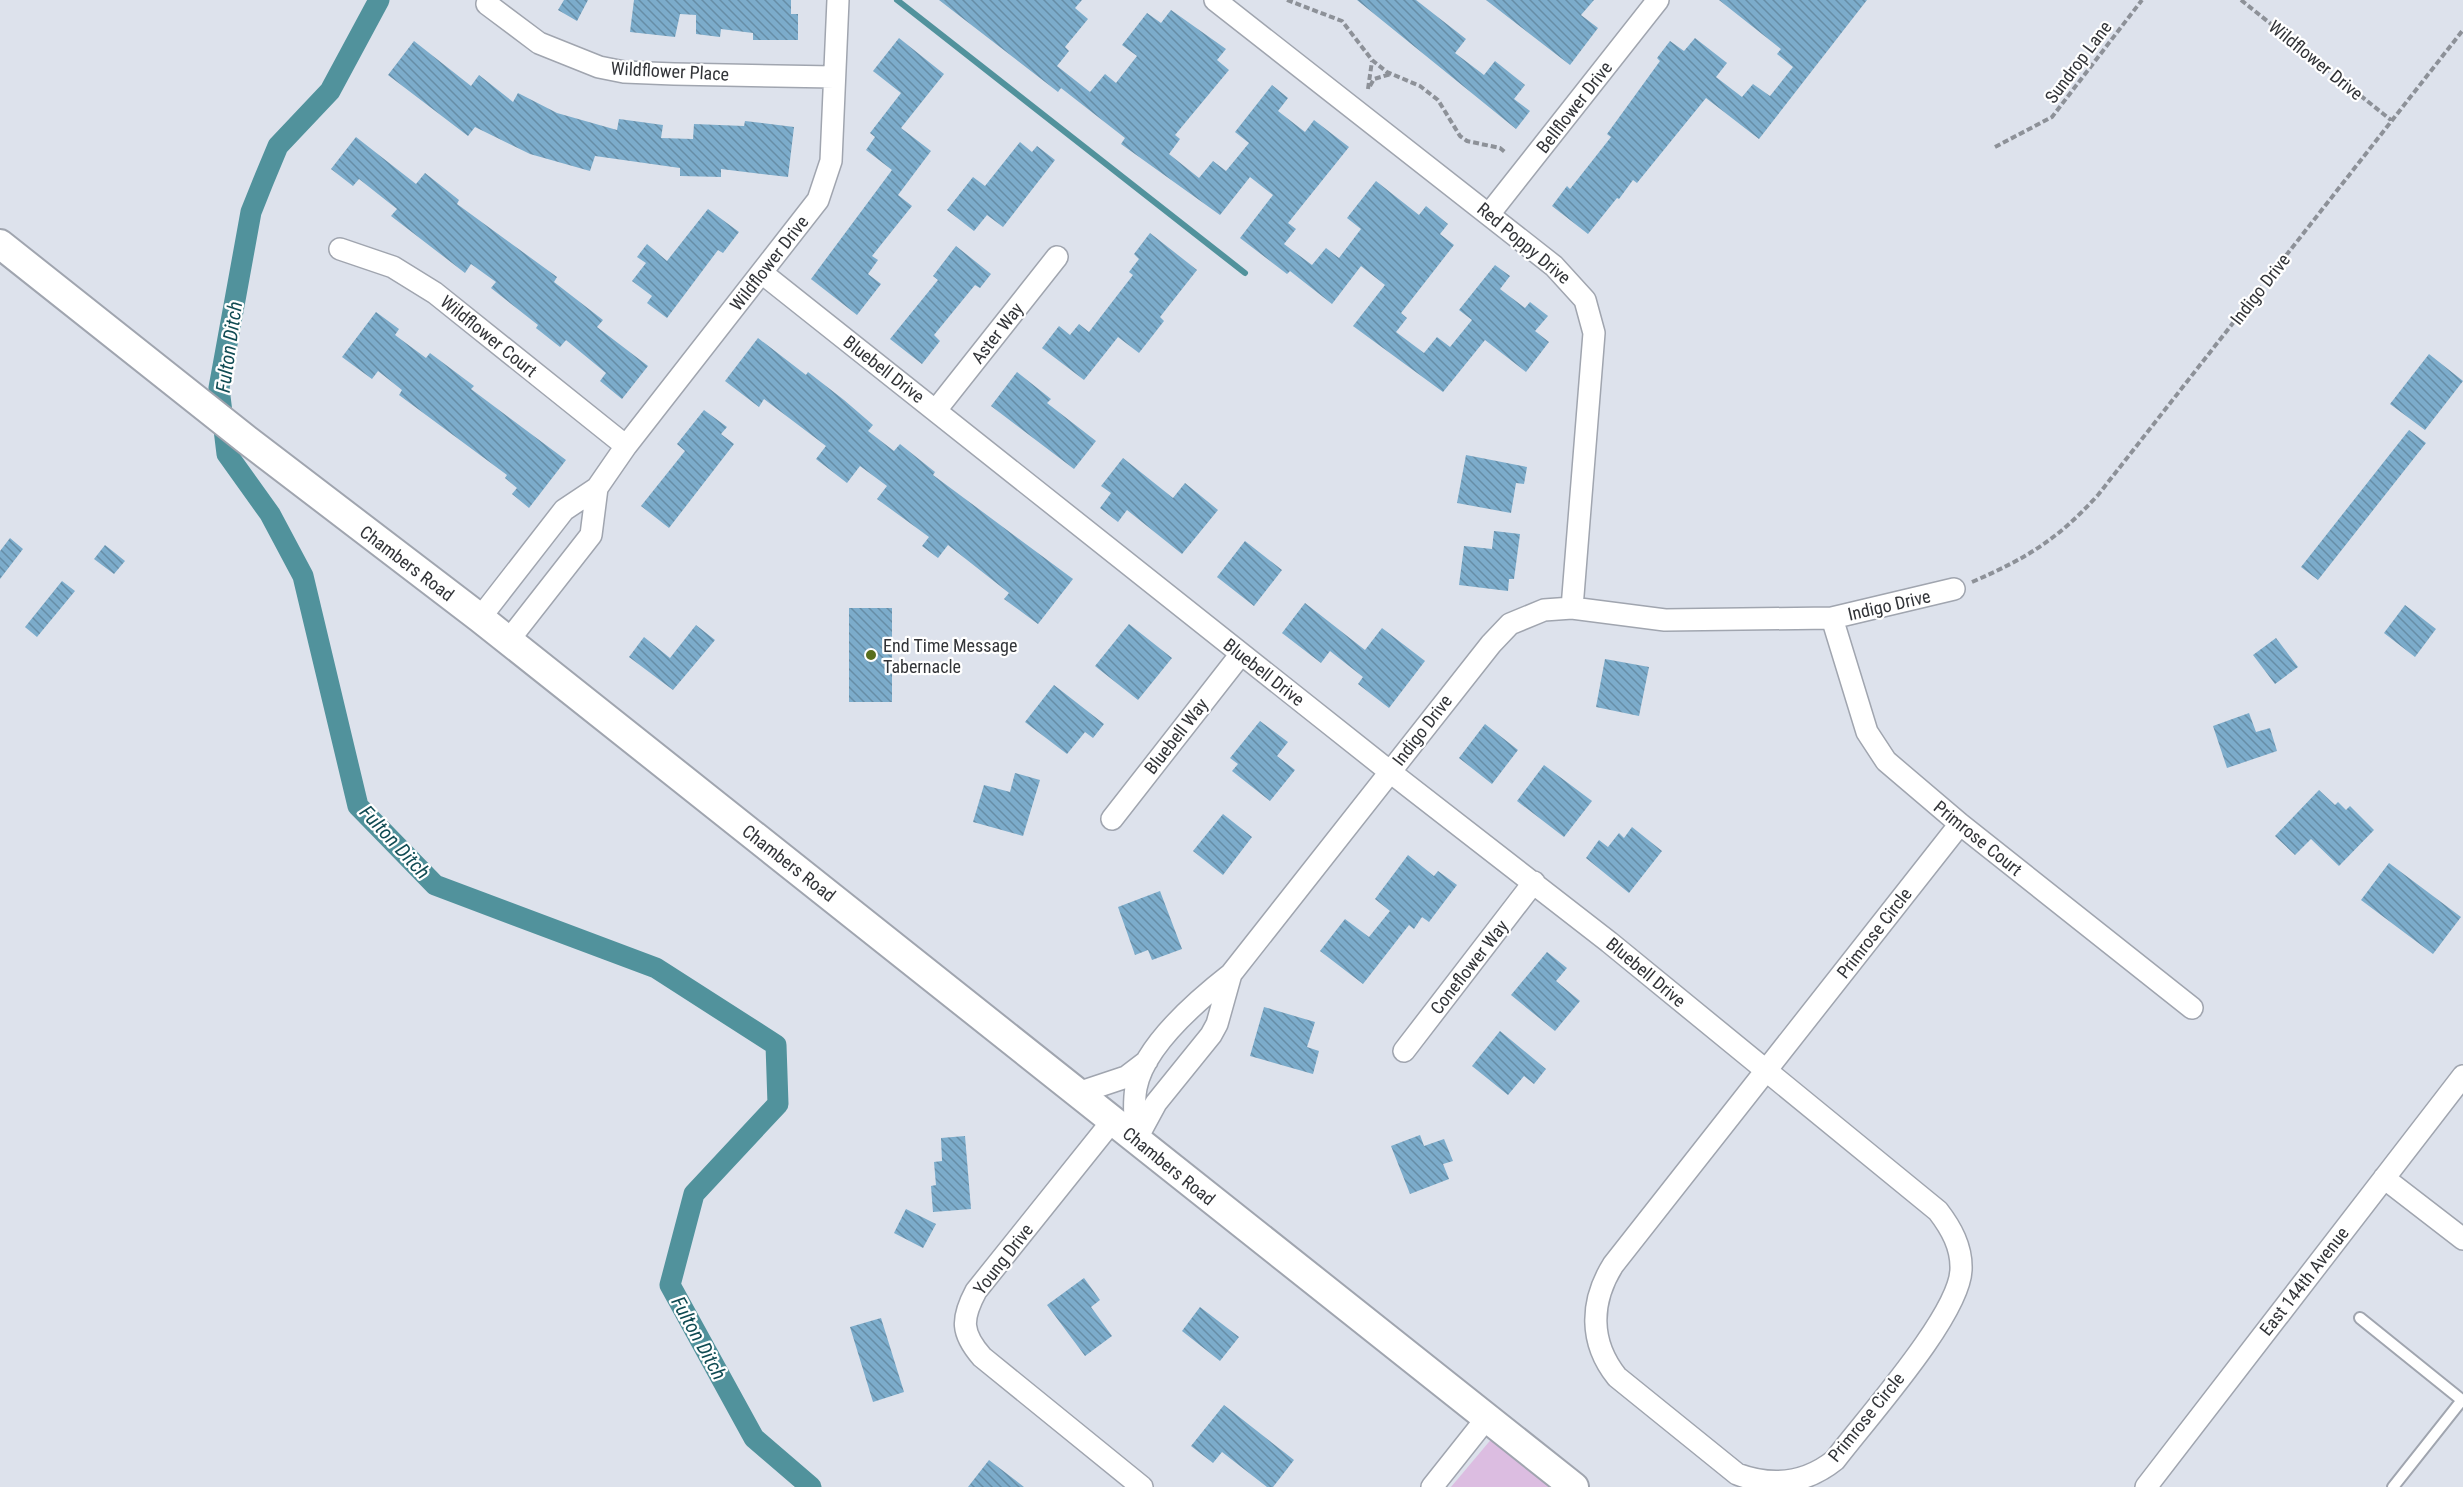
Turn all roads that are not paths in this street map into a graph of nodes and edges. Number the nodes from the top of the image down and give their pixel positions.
1 (837, 0) edge
2 (1215, 0) edge
3 (1658, 0) edge
4 (487, 4) dead end
5 (834, 77) junction
6 (1490, 213) junction
7 (0, 244) edge
8 (340, 249) dead end
9 (1057, 257) dead end
10 (762, 273) junction
11 (936, 410) junction
12 (626, 446) junction
13 (597, 488) junction
14 (1954, 589) road end
15 (1572, 608) junction
16 (480, 618) junction
17 (1832, 618) junction
18 (508, 641) junction
19 (1241, 654) junction
20 (1389, 771) junction
21 (1112, 819) dead end
22 (1960, 824) junction
23 (1534, 882) junction
24 (1231, 974) junction
25 (2192, 1008) dead end
26 (1404, 1051) dead end
27 (1147, 1061) junction
28 (1765, 1071) junction
29 (2463, 1076) edge
30 (1078, 1093) junction
31 (1113, 1120) junction
32 (1136, 1139) junction
33 (2384, 1178) junction
34 (2463, 1239) edge
35 (2360, 1318) dead end
36 (2463, 1400) edge
37 (1486, 1419) junction
38 (1142, 1487) edge
39 (1432, 1487) edge
40 (1574, 1487) edge
41 (2146, 1487) edge
42 (2393, 1487) edge

1 - 5 street, Wildflower Drive
2 - 6 street, Red Poppy Drive
3 - 6 street, Bellflower Drive
4 - 5 street, Wildflower Place
5 - 10 street, Wildflower Drive
6 - 15 street, Red Poppy Drive
7 - 16 street, Chambers Road
8 - 12 street, Wildflower Court
9 - 11 street, Aster Way
10 - 11 street, Bluebell Drive
10 - 12 street, Wildflower Drive
11 - 19 street, Bluebell Drive
12 - 13 street, Wildflower Drive
13 - 16 street, Wildflower Drive
13 - 18 street, Wildflower Drive
14 - 17 street, Indigo Drive
15 - 17 street, Indigo Drive
15 - 20 street, Indigo Drive
16 - 18 street, Chambers Road
17 - 22 street, Primrose Court
18 - 30 street, Chambers Road
19 - 20 street, Bluebell Drive
19 - 21 street, Bluebell Way
20 - 23 street, Bluebell Drive
20 - 24 street, Indigo Drive
22 - 25 street, Primrose Court
22 - 28 street, Primrose Circle
23 - 26 street, Coneflower Way
23 - 28 street, Bluebell Drive
24 - 27 street, Indigo Drive
24 - 32 street, Indigo Drive
27 - 30 street
27 - 32 street
28 - 28 street, Primrose Circle
29 - 33 street, East 144th Avenue
30 - 31 street, Chambers Road
31 - 32 street, Chambers Road
31 - 38 street, Young Drive
32 - 37 street, Chambers Road
33 - 34 street
33 - 41 street, East 144th Avenue
35 - 36 lane
36 - 42 lane
37 - 39 street
37 - 40 street, Chambers Road

